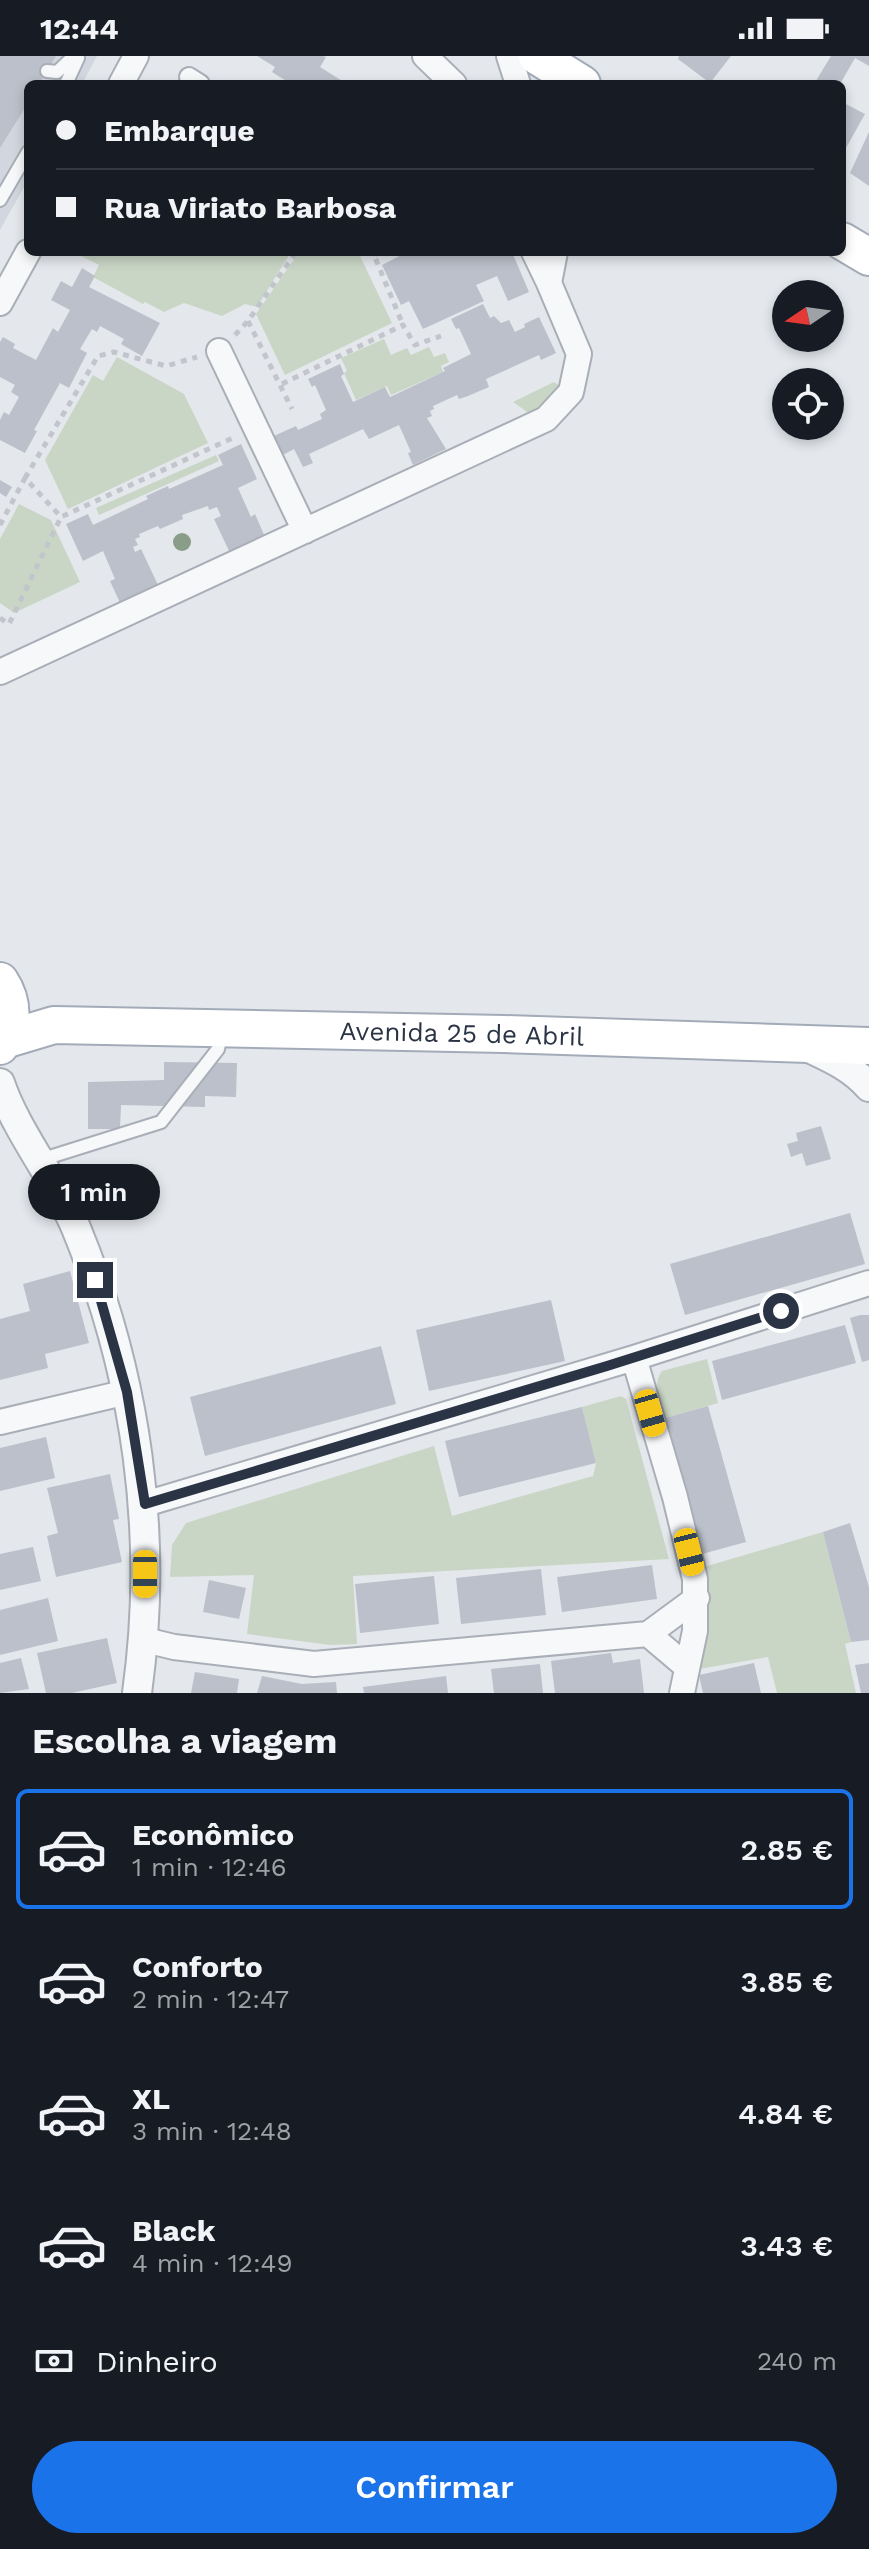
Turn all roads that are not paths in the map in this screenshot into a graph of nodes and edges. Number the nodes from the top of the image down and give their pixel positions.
1 (76, 56) edge
2 (136, 56) edge
3 (425, 56) edge
4 (509, 56) edge
5 (537, 56) edge
6 (47, 71) dead end
7 (67, 80) edge
8 (123, 80) edge
9 (450, 80) edge
10 (517, 80) edge
11 (576, 80) edge
12 (24, 159) edge
13 (0, 200) edge
14 (846, 243) edge
15 (26, 256) edge
16 (536, 256) edge
17 (554, 256) edge
18 (869, 257) edge
19 (549, 283) junction
20 (0, 303) edge
21 (219, 351) dead end
22 (305, 531) junction
23 (0, 672) edge
24 (5, 990) edge
25 (54, 1025) junction
26 (223, 1028) junction
27 (2, 1043) edge
28 (803, 1045) junction
29 (869, 1046) edge
30 (1, 1086) edge
31 (869, 1087) edge
32 (39, 1160) junction
33 (869, 1283) edge
34 (634, 1358) junction
35 (127, 1392) junction
36 (0, 1422) edge
37 (145, 1504) junction
38 (697, 1598) junction
39 (648, 1634) junction
40 (145, 1640) junction
41 (687, 1667) junction
42 (137, 1693) edge
43 (682, 1693) edge

1 - 6 lane
1 - 7 lane
2 - 8 street
3 - 9 street
4 - 10 street
5 - 11 main road
12 - 13 lane
14 - 18 main road
15 - 20 street
16 - 19 street
17 - 19 street
19 - 22 street
21 - 22 street
22 - 23 street
24 - 25 main road, Avenida 25 de Abril
24 - 27 main road, Avenida 25 de Abril
25 - 26 main road, Avenida 25 de Abril
25 - 27 main road, Avenida 25 de Abril
26 - 28 main road, Avenida 25 de Abril
26 - 32 lane
28 - 29 main road, Avenida 25 de Abril
28 - 31 street
30 - 32 street
32 - 35 street
33 - 34 street
34 - 37 street
34 - 38 street
35 - 36 street
35 - 37 street
37 - 40 street
38 - 39 street
38 - 41 street
39 - 40 street
39 - 41 street
40 - 42 street
41 - 43 street

